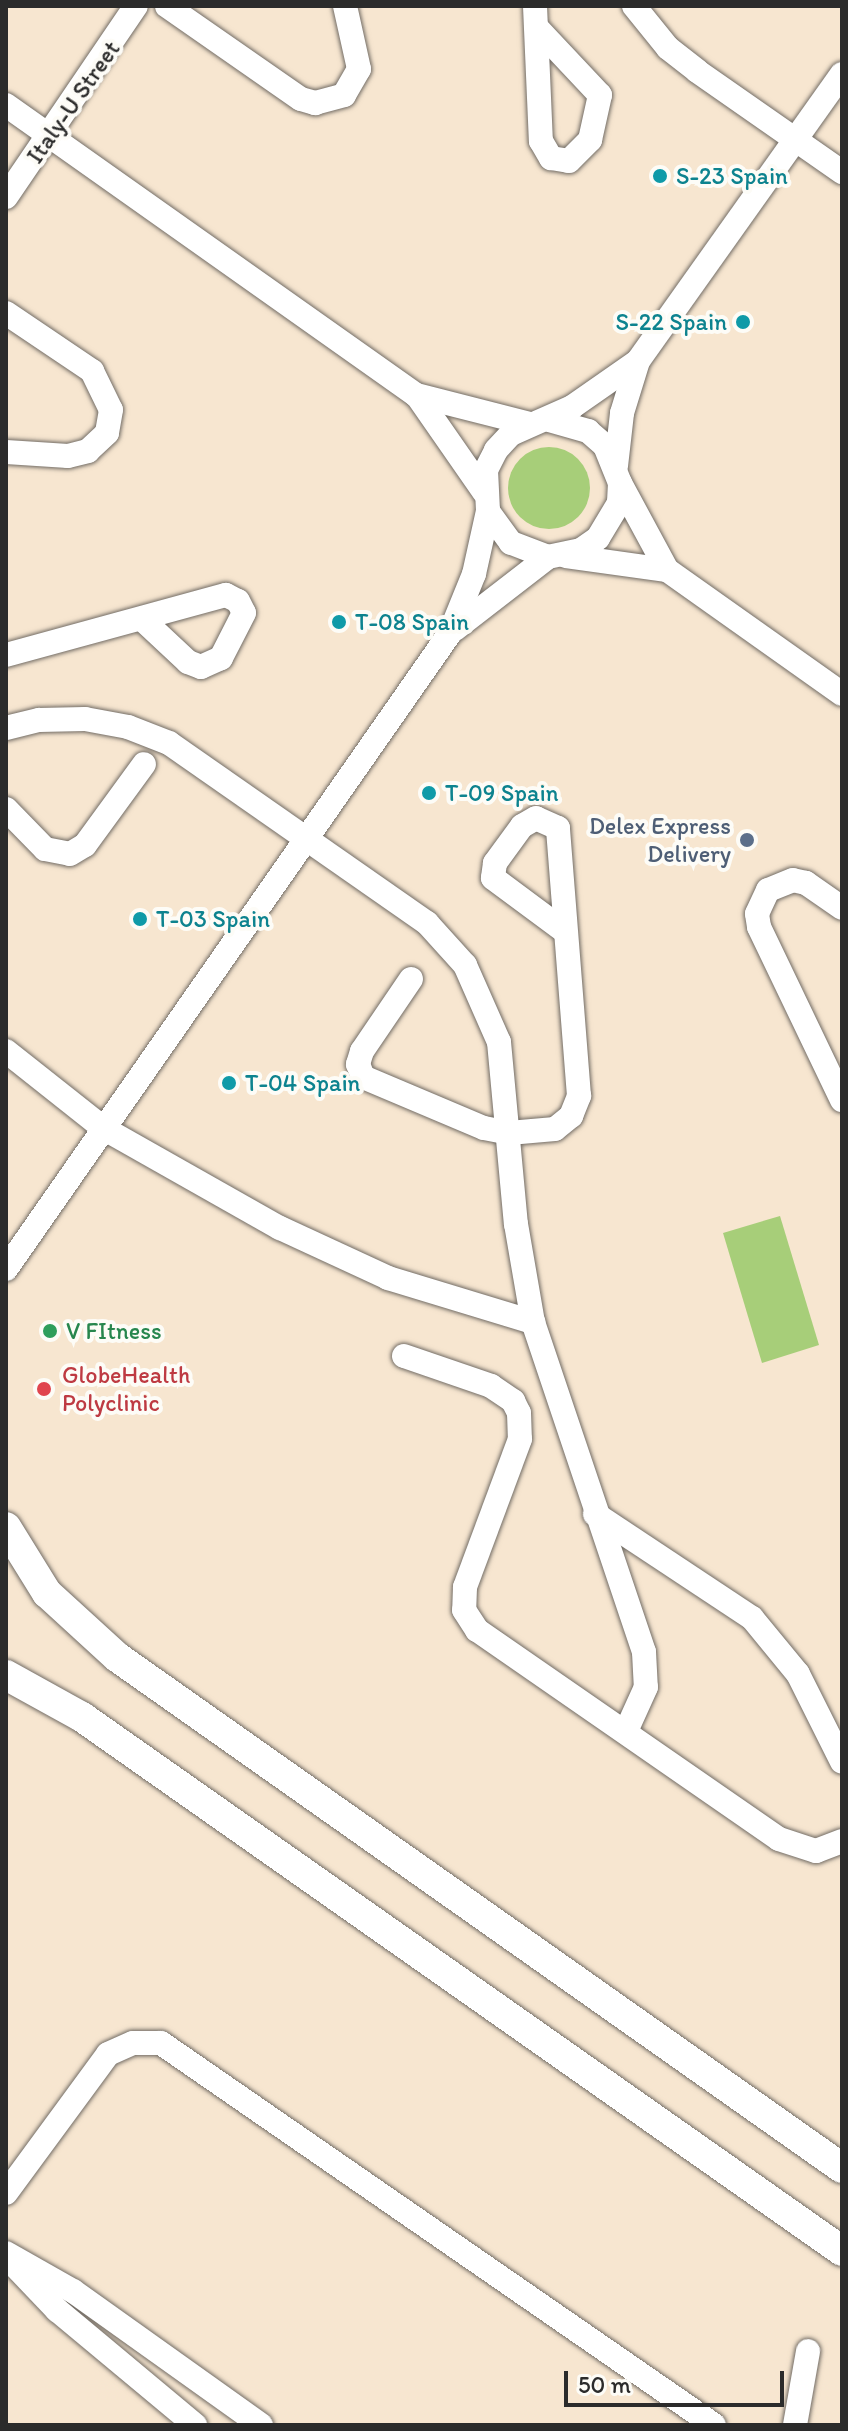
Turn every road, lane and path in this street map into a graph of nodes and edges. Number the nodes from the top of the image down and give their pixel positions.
1 (136, 6) edge
2 (167, 6) edge
3 (345, 6) edge
4 (634, 6) edge
5 (536, 17) edge
6 (842, 74) edge
7 (6, 105) edge
8 (51, 137) junction
9 (795, 140) junction
10 (842, 172) edge
11 (6, 197) edge
12 (6, 313) edge
13 (638, 361) junction
14 (416, 395) junction
15 (540, 422) junction
16 (6, 452) edge
17 (618, 474) junction
18 (486, 501) junction
19 (555, 556) junction
20 (667, 570) junction
21 (142, 619) dead end
22 (450, 633) junction
23 (6, 655) edge
24 (842, 694) edge
25 (6, 728) edge
26 (144, 764) dead end
27 (6, 809) edge
28 (307, 837) junction
29 (842, 908) edge
30 (563, 930) dead end
31 (411, 979) dead end
32 (6, 1051) edge
33 (842, 1100) edge
34 (103, 1128) junction
35 (509, 1133) junction
36 (6, 1269) edge
37 (533, 1322) junction
38 (404, 1356) dead end
39 (595, 1514) junction
40 (6, 1527) edge
41 (6, 1675) edge
42 (626, 1731) junction
43 (842, 1762) edge
44 (842, 1841) edge
45 (842, 2168) edge
46 (6, 2193) edge
47 (842, 2251) edge
48 (6, 2254) edge
49 (808, 2351) dead end
50 (195, 2425) edge
51 (261, 2425) edge
52 (714, 2425) edge
53 (795, 2425) edge

1 - 8 street, Italy-U Street
2 - 3 street
4 - 9 street
5 - 5 street
6 - 9 street
7 - 8 street
8 - 11 street, Italy-U Street
8 - 14 street
9 - 10 street
9 - 13 street
12 - 16 street
13 - 15 street
13 - 17 street
14 - 15 street
14 - 18 street
15 - 17 street
15 - 18 street
17 - 19 street
17 - 20 street
18 - 19 street
18 - 22 street
19 - 20 street
19 - 22 street
20 - 24 street
21 - 23 street
22 - 28 street
25 - 28 street
26 - 27 street
28 - 34 street
28 - 35 street
29 - 33 street
30 - 35 street
31 - 35 street
32 - 34 street
34 - 36 street
34 - 37 street
35 - 37 street
37 - 39 street
38 - 42 street
39 - 42 street
39 - 43 street
40 - 45 street
41 - 47 street
42 - 44 street
46 - 52 street
48 - 50 street
48 - 51 street
49 - 53 street

